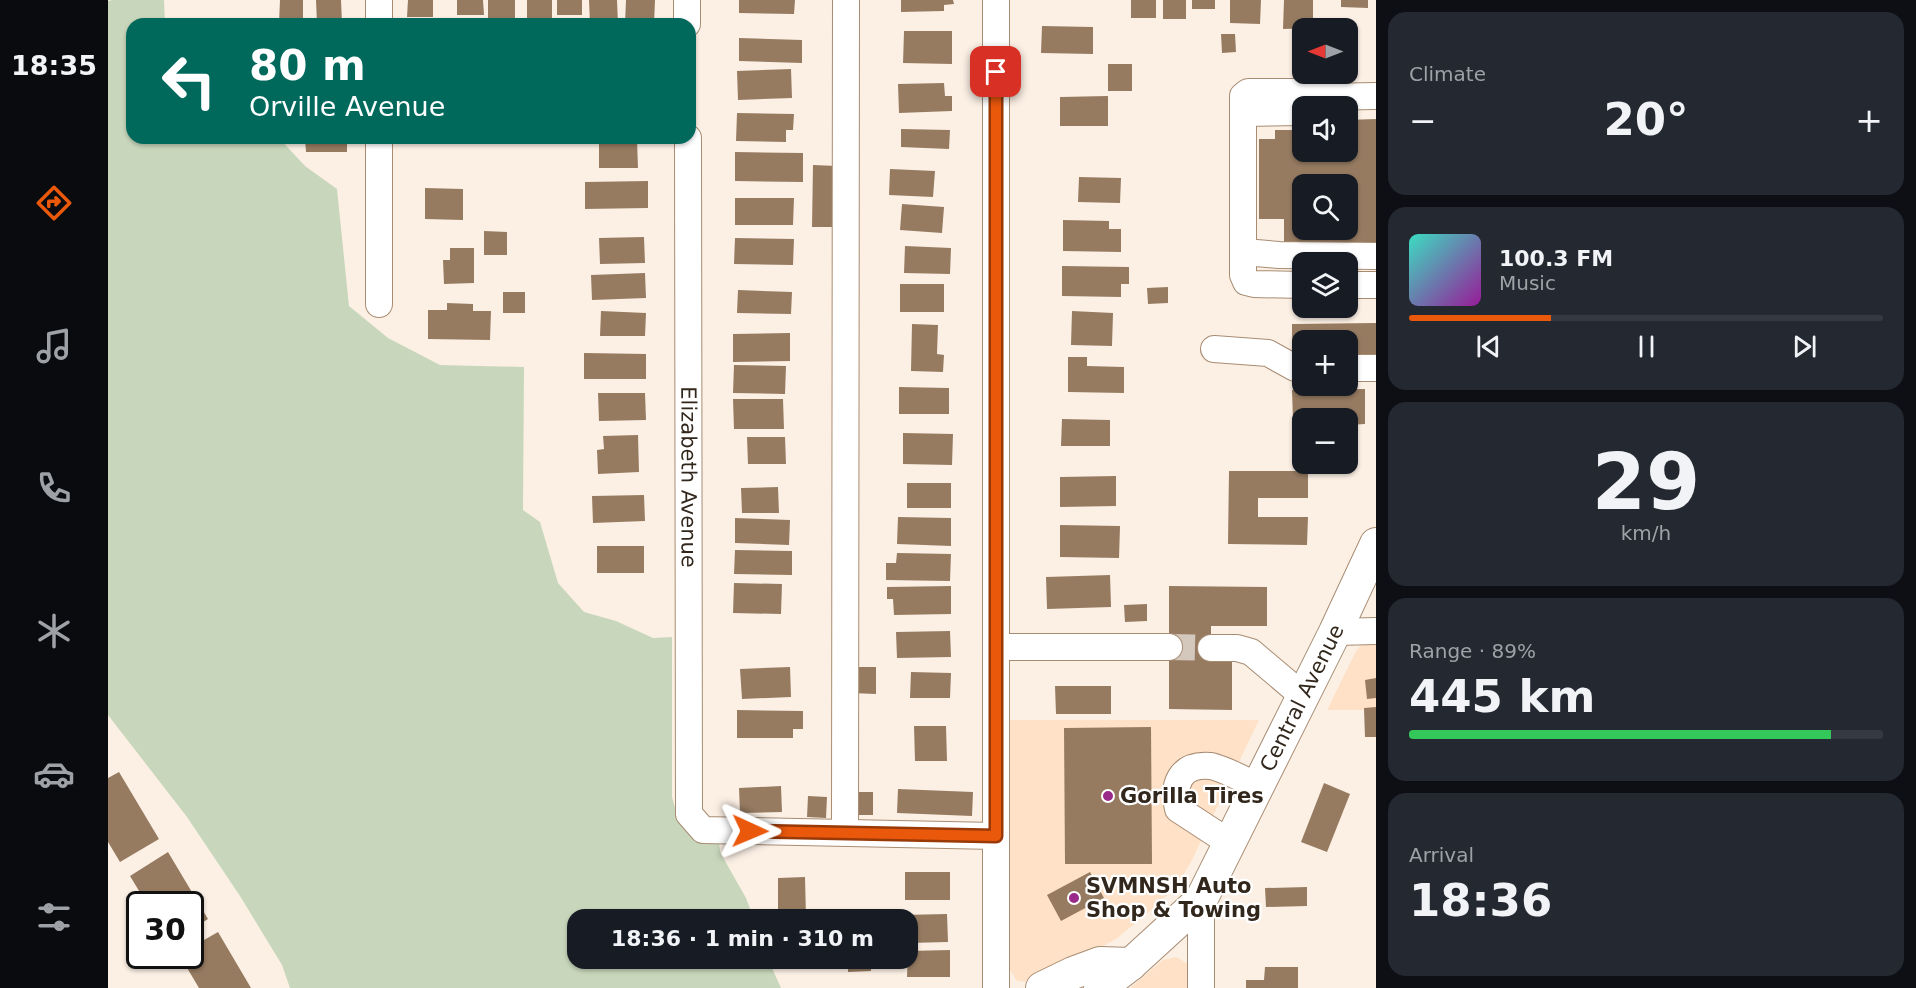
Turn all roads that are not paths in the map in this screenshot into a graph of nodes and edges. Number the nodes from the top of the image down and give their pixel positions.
1 (379, 0) edge
2 (687, 0) edge
3 (846, 0) edge
4 (996, 0) edge
5 (379, 18) edge
6 (687, 18) edge
7 (1309, 96) edge
8 (1376, 96) edge
9 (1358, 98) edge
10 (1292, 112) edge
11 (1243, 113) junction
12 (379, 144) edge
13 (688, 144) edge
14 (1244, 252) junction
15 (1376, 256) edge
16 (1292, 285) edge
17 (1358, 285) edge
18 (1376, 285) edge
19 (379, 304) dead end
20 (1214, 349) dead end
21 (1292, 366) edge
22 (1358, 368) edge
23 (1376, 368) edge
24 (1376, 544) edge
25 (1335, 632) junction
26 (1376, 632) edge
27 (996, 647) junction
28 (1169, 647) tunnel mouth
29 (1211, 648) tunnel mouth
30 (1303, 696) junction
31 (1258, 786) junction
32 (845, 833) junction
33 (996, 836) junction
34 (1230, 843) junction
35 (1201, 900) junction
36 (1131, 964) junction
37 (996, 988) edge
38 (1042, 988) edge
39 (1100, 988) edge
40 (1201, 988) edge

1 - 5 street
2 - 6 street
3 - 32 street
4 - 27 street
7 - 11 street
8 - 9 street
10 - 11 street
11 - 14 street
12 - 19 street
13 - 32 street, Elizabeth Avenue
14 - 15 street
14 - 16 street
17 - 18 street
20 - 21 street
22 - 23 street
24 - 25 main road, Central Avenue
25 - 26 street
25 - 30 main road, Central Avenue
27 - 28 street
27 - 33 street
29 - 30 street
30 - 31 main road, Central Avenue
31 - 34 main road, Central Avenue
31 - 34 street
32 - 33 street
33 - 37 street
34 - 35 main road, Central Avenue
35 - 36 main road
35 - 40 street, Central Avenue
36 - 38 main road
36 - 39 main road

